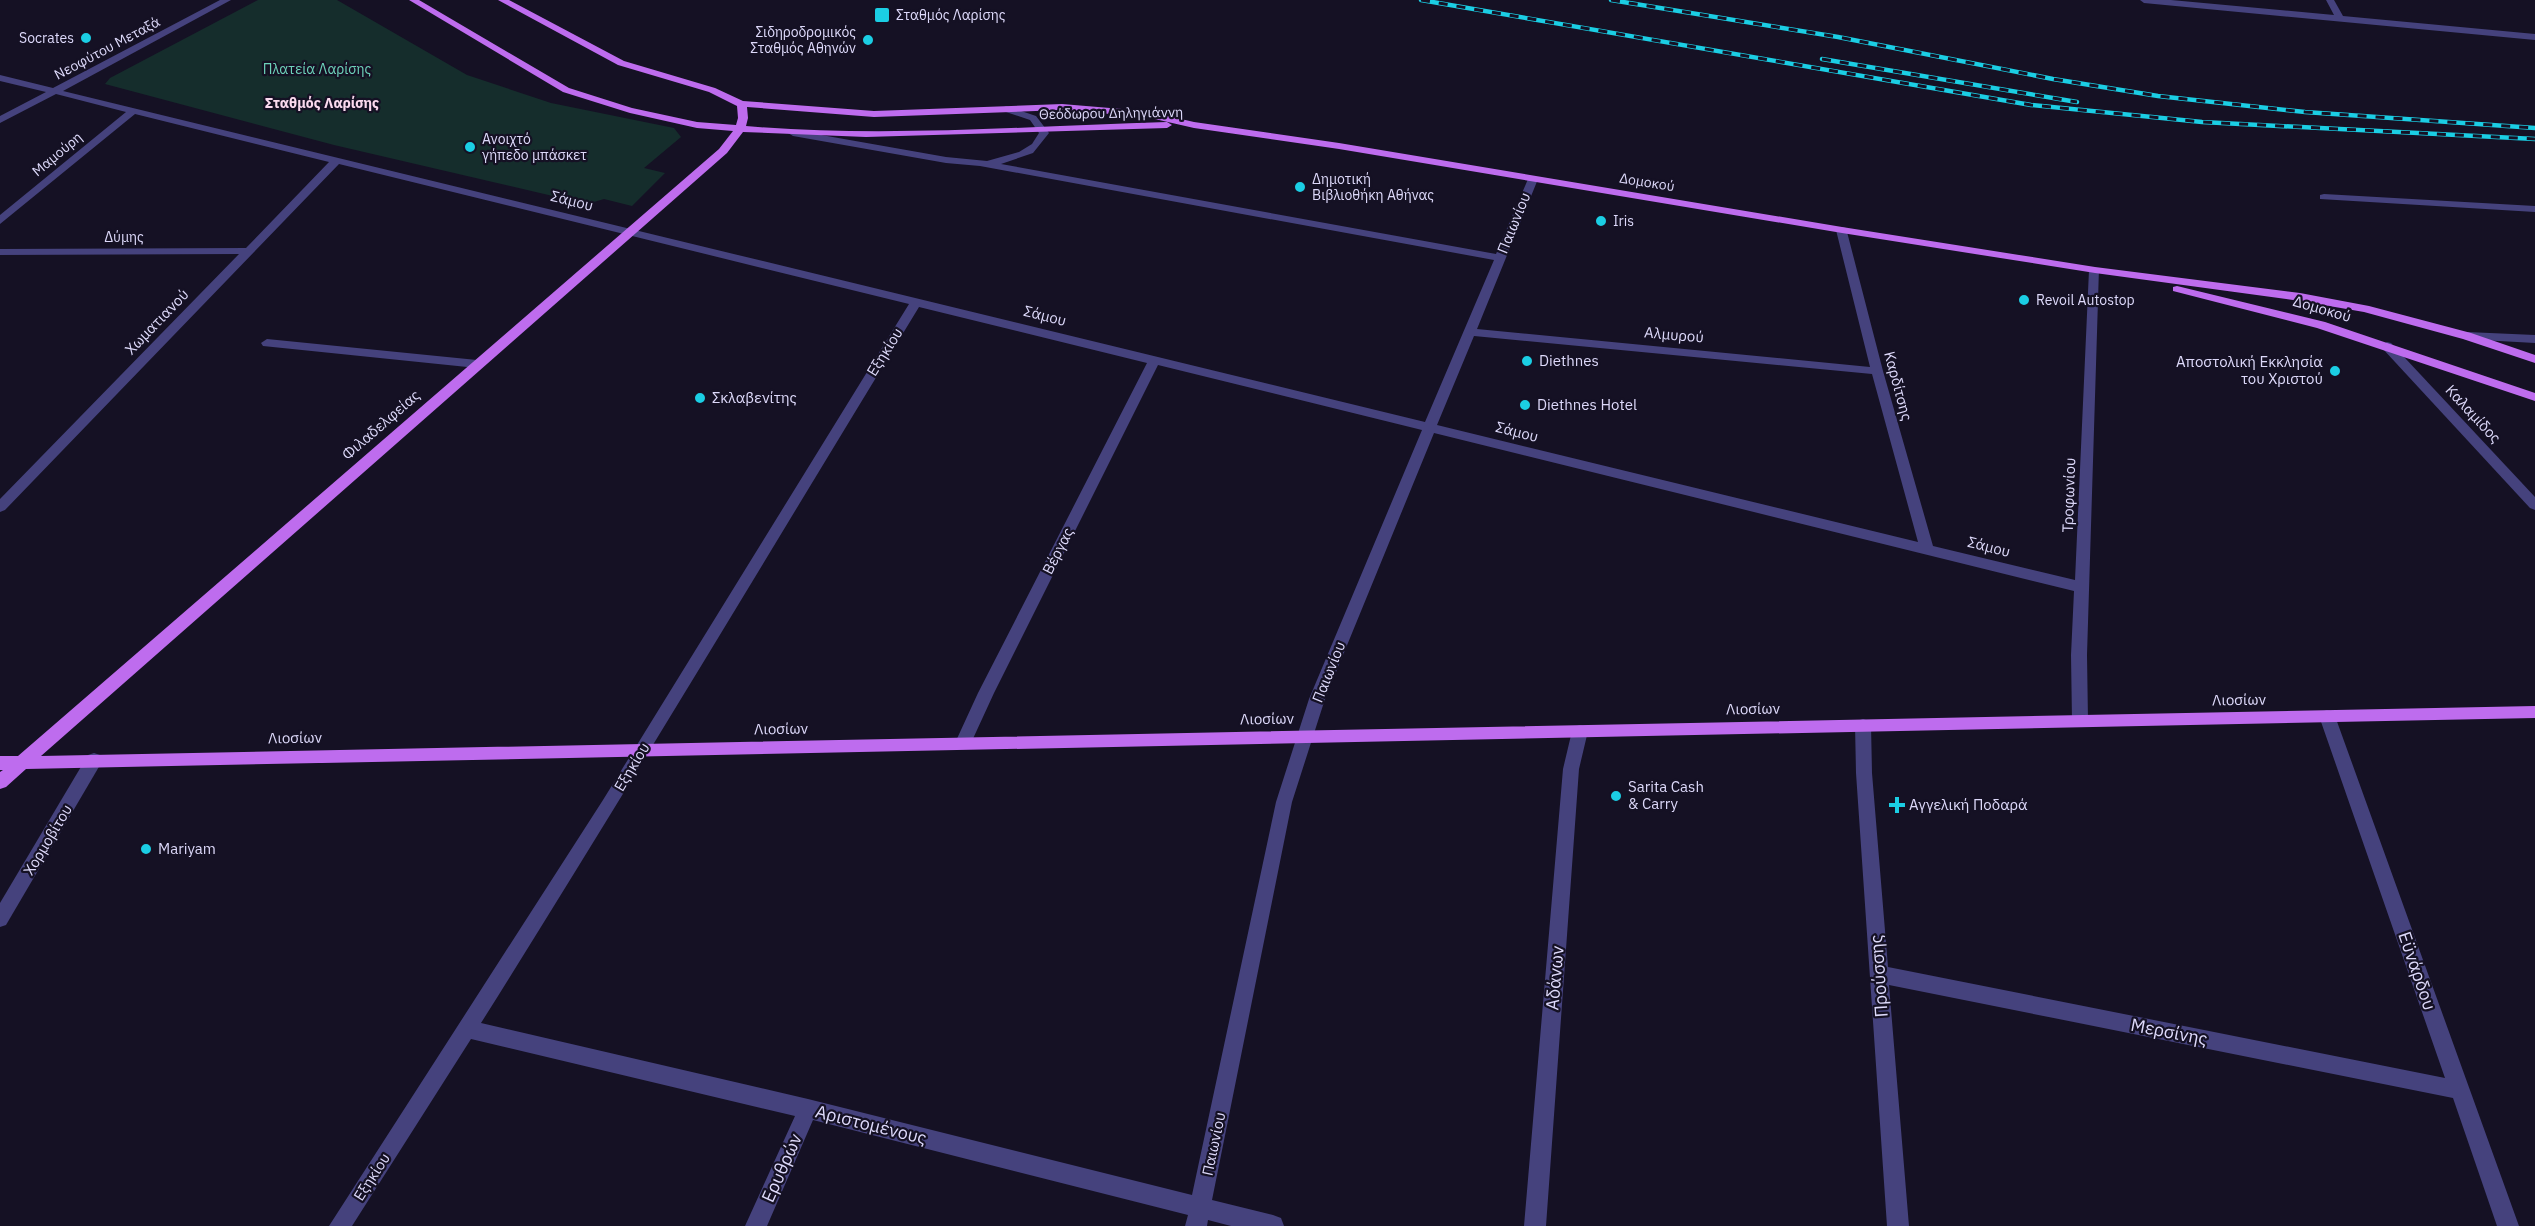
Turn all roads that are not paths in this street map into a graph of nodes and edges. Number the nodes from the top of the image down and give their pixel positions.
1 (227, 0) edge
2 (413, 0) edge
3 (502, 0) edge
4 (2144, 0) edge
5 (2330, 0) edge
6 (2340, 19) junction
7 (2535, 37) edge
8 (0, 78) edge
9 (54, 91) junction
10 (741, 104) junction
11 (1006, 109) junction
12 (134, 110) junction
13 (0, 120) edge
14 (1194, 125) junction
15 (1042, 128) junction
16 (740, 130) junction
17 (793, 133) junction
18 (337, 160) junction
19 (980, 163) junction
20 (1533, 179) junction
21 (2324, 197) dead end
22 (2535, 209) edge
23 (0, 221) edge
24 (1842, 230) junction
25 (629, 232) junction
26 (248, 251) junction
27 (0, 252) edge
28 (1500, 258) junction
29 (2095, 270) junction
30 (916, 302) junction
31 (1469, 333) junction
32 (2467, 336) junction
33 (2535, 339) edge
34 (267, 343) dead end
35 (2387, 346) junction
36 (2535, 359) edge
37 (1155, 360) junction
38 (477, 364) junction
39 (1877, 371) junction
40 (2535, 397) edge
41 (1430, 428) junction
42 (2535, 505) edge
43 (0, 507) edge
44 (1927, 549) junction
45 (2081, 587) junction
46 (2535, 712) edge
47 (2327, 716) junction
48 (2080, 721) junction
49 (1863, 725) junction
50 (1580, 731) junction
51 (1305, 737) junction
52 (963, 743) junction
53 (643, 749) junction
54 (94, 760) junction
55 (22, 762) junction
56 (0, 763) edge
57 (0, 782) edge
58 (0, 919) edge
59 (1879, 974) junction
60 (468, 1029) junction
61 (2459, 1090) junction
62 (808, 1109) junction
63 (1198, 1217) edge
64 (339, 1226) edge
65 (756, 1226) edge
66 (1273, 1226) edge
67 (1535, 1226) edge
68 (1898, 1226) edge
69 (2508, 1226) edge

1 - 9 street, Νεοφύτου Μεταξά
2 - 16 main road, Θεόδωρου Δηληγιάννη
3 - 10 main road, Θεόδωρου Δηληγιάννη
4 - 6 street
5 - 6 street
6 - 7 street
8 - 9 street, Σάμου
9 - 12 street, Σάμου
9 - 13 street, Νεοφύτου Μεταξά
10 - 11 main road, Θεόδωρου Δηληγιάννη
10 - 16 main road
11 - 14 main road, Θεόδωρου Δηληγιάννη
11 - 15 street
12 - 18 street, Σάμου
12 - 23 street, Μαμούρη
14 - 15 main road, Θεόδωρου Δηληγιάννη
14 - 20 main road, Δομοκού
15 - 17 main road, Θεόδωρου Δηληγιάννη
15 - 19 street
16 - 17 main road, Θεόδωρου Δηληγιάννη
16 - 25 main road, Φιλαδελφείας
17 - 19 street
18 - 25 street, Σάμου
18 - 26 street, Χωματιανού
19 - 28 street
20 - 24 main road, Δομοκού
20 - 28 street, Παιωνίου
21 - 22 street
24 - 29 main road, Δομοκού
24 - 39 street, Καρδίτσης
25 - 30 street, Σάμου
25 - 38 main road, Φιλαδελφείας
26 - 27 street, Δύμης
26 - 43 street, Χωματιανού
28 - 31 street, Παιωνίου
29 - 32 main road, Δομοκού
29 - 35 main road, Δομοκού
29 - 45 street, Τροφωνίου
30 - 37 street, Σάμου
30 - 53 street, Εξηκίου
31 - 39 street, Αλμυρού
31 - 41 street, Παιωνίου
32 - 33 street
32 - 36 main road, Δομοκού
34 - 38 street
35 - 40 main road, Δομοκού
35 - 42 street, Καλαμίδος
37 - 41 street, Σάμου
37 - 52 street, Βέργας
38 - 55 main road, Φιλαδελφείας
39 - 44 street, Καρδίτσης
41 - 44 street, Σάμου
41 - 51 street, Παιωνίου
44 - 45 street, Σάμου
45 - 48 street, Τροφωνίου
46 - 47 main road, Λιοσίων
47 - 48 main road, Λιοσίων
47 - 61 street, Εϋνάρδου
48 - 49 main road, Λιοσίων
49 - 50 main road, Λιοσίων
49 - 59 street, Προύσσης
50 - 51 main road, Λιοσίων
50 - 67 street, Αδάνων
51 - 52 main road, Λιοσίων
51 - 63 street, Παιωνίου
52 - 53 main road, Λιοσίων
53 - 54 main road, Λιοσίων
53 - 60 street, Εξηκίου
54 - 55 main road, Λιοσίων
54 - 58 street, Χορμοβίτου
55 - 56 main road, Λιοσίων
55 - 57 main road, Φιλαδελφείας
59 - 61 street, Μερσίνης
59 - 68 street, Προύσσης
60 - 62 street, Αριστομένους
60 - 64 street, Εξηκίου
61 - 69 street, Εϋνάρδου
62 - 63 street, Αριστομένους
62 - 65 street, Ερυθρών
63 - 66 street, Αριστομένους

